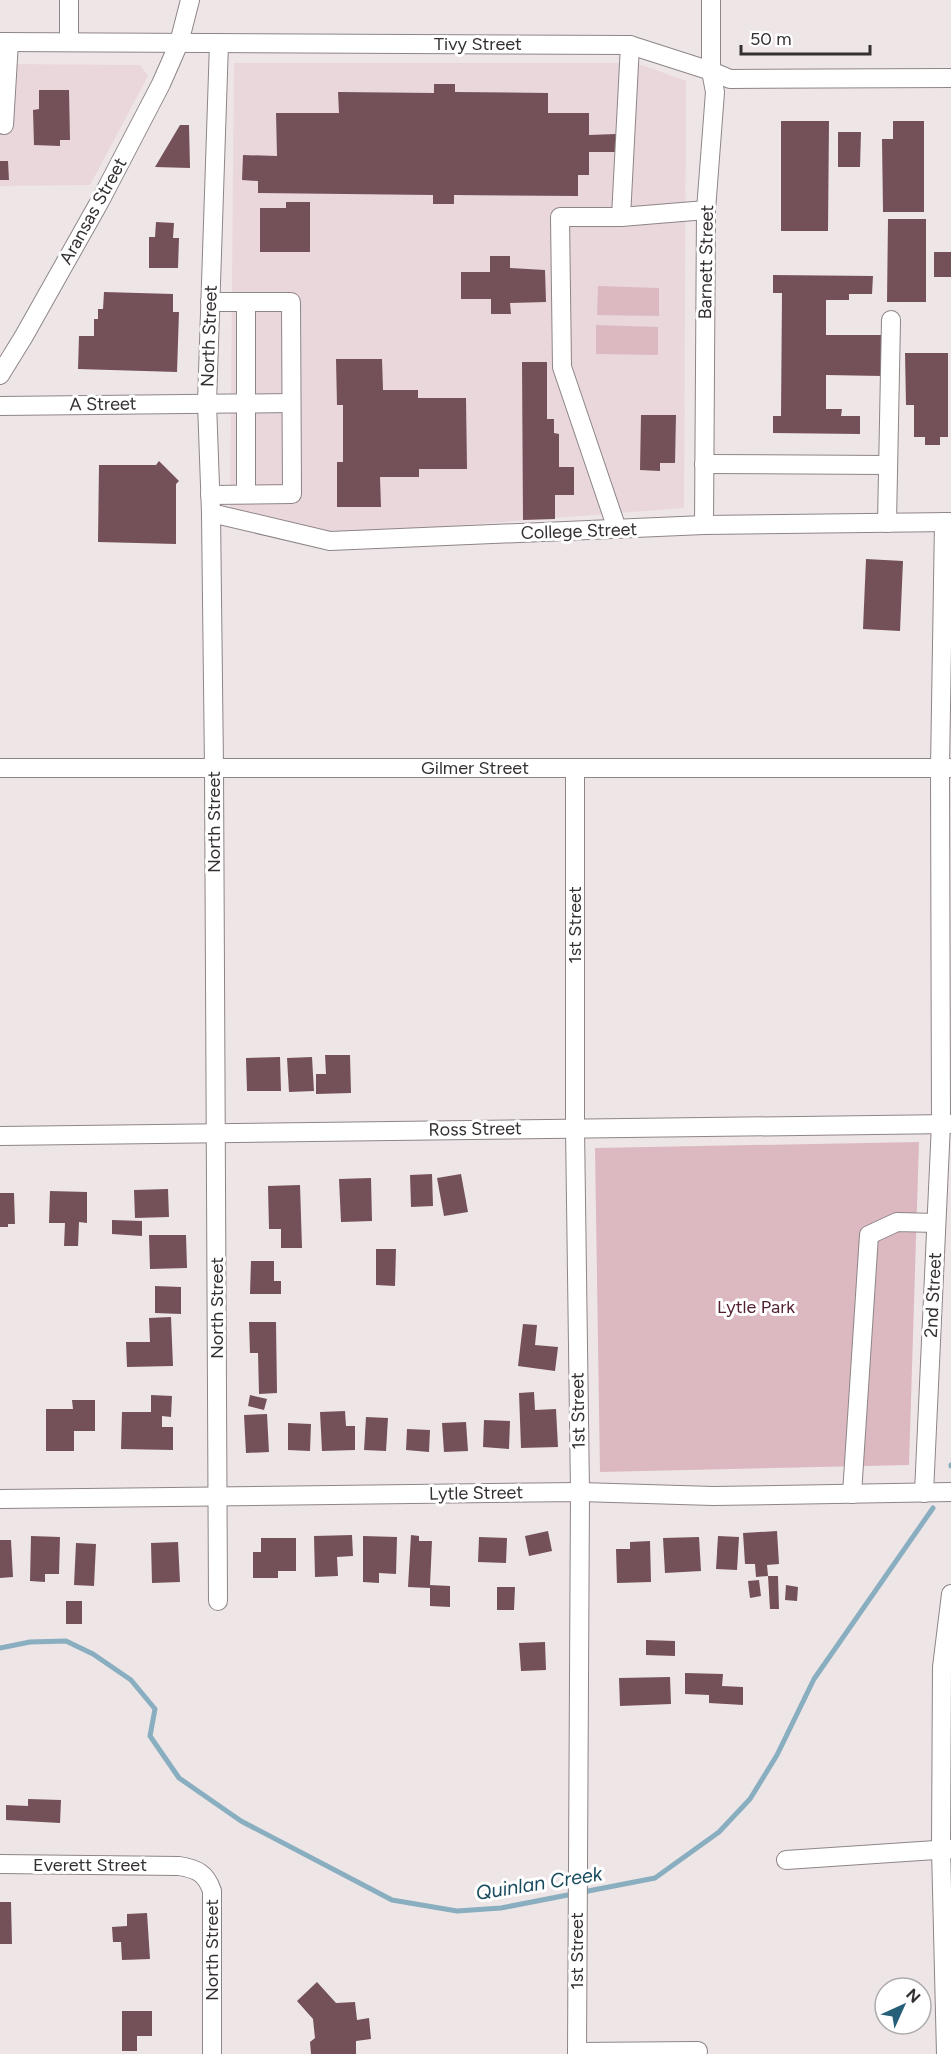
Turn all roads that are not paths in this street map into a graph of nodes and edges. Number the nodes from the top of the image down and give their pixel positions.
1 (69, 0) edge
2 (190, 0) edge
3 (711, 0) edge
4 (4, 42) edge
5 (69, 42) junction
6 (179, 43) junction
7 (219, 43) junction
8 (630, 45) junction
9 (711, 71) junction
10 (951, 78) edge
11 (4, 125) dead end
12 (706, 210) junction
13 (621, 217) junction
14 (210, 302) junction
15 (246, 302) junction
16 (891, 320) dead end
17 (0, 375) edge
18 (246, 402) junction
19 (291, 402) junction
20 (207, 403) junction
21 (0, 406) edge
22 (704, 464) junction
23 (888, 465) junction
24 (246, 494) junction
25 (210, 495) junction
26 (211, 513) junction
27 (948, 522) edge
28 (887, 523) junction
29 (704, 525) junction
30 (617, 529) junction
31 (0, 768) edge
32 (214, 768) junction
33 (574, 768) junction
34 (945, 768) edge
35 (946, 1124) edge
36 (575, 1128) junction
37 (216, 1132) junction
38 (0, 1136) edge
39 (936, 1223) junction
40 (580, 1492) junction
41 (951, 1492) edge
42 (924, 1493) junction
43 (852, 1494) junction
44 (217, 1496) junction
45 (0, 1499) edge
46 (951, 1594) edge
47 (218, 1601) dead end
48 (946, 1848) edge
49 (786, 1860) dead end
50 (0, 1864) edge
51 (179, 1866) joint
52 (698, 2051) dead end
53 (943, 2052) edge
54 (577, 2053) edge
55 (212, 2054) edge

1 - 5 street
2 - 6 street
3 - 9 street, Barnett Street
4 - 5 street, Tivy Street
4 - 11 street
5 - 6 street, Tivy Street
6 - 7 street, Tivy Street
6 - 17 street, Aransas Street
7 - 8 street, Tivy Street
7 - 14 street, North Street
8 - 9 street, Tivy Street
8 - 13 street
9 - 10 street, Tivy Street
9 - 12 street, Barnett Street
12 - 13 street
12 - 22 street, Barnett Street
13 - 30 street
14 - 15 street
14 - 20 street, North Street
15 - 18 street
15 - 19 street
16 - 23 street
18 - 19 street, A Street
18 - 20 street, A Street
18 - 24 street
19 - 24 street
20 - 21 street, A Street
20 - 25 street, North Street
22 - 23 street
22 - 29 street, Barnett Street
23 - 28 street
24 - 25 street
25 - 26 street, North Street
26 - 30 street, College Street
26 - 32 street, North Street
27 - 28 street, College Street
27 - 34 street, 2nd Street
28 - 29 street, College Street
29 - 30 street, College Street
31 - 32 street, Gilmer Street
32 - 33 street, Gilmer Street
32 - 37 street, North Street
33 - 34 street, Gilmer Street
33 - 36 street, 1st Street
34 - 35 street, 2nd Street
35 - 36 street, Ross Street
35 - 39 street, 2nd Street
36 - 37 street, Ross Street
36 - 40 street, 1st Street
37 - 38 street, Ross Street
37 - 44 street, North Street
39 - 42 street, 2nd Street
39 - 43 street
40 - 43 street, Lytle Street
40 - 44 street, Lytle Street
40 - 54 street, 1st Street
41 - 42 street, Lytle Street
42 - 43 street, Lytle Street
44 - 45 street, Lytle Street
44 - 47 street, North Street
46 - 48 street
48 - 49 street
48 - 53 street
50 - 51 street, Everett Street
51 - 55 street, North Street
52 - 54 street

